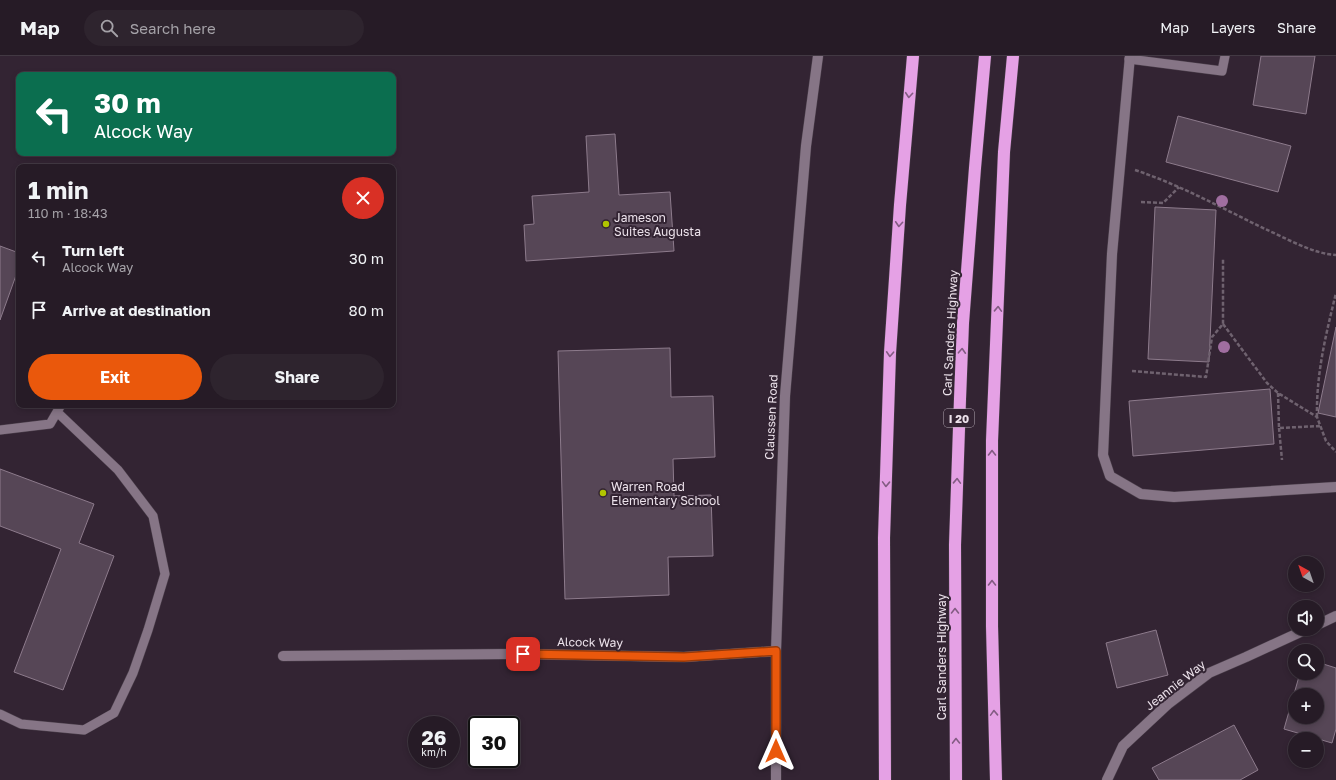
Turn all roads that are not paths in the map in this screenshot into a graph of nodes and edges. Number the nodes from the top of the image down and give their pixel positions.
1 (818, 56) edge
2 (913, 56) edge
3 (985, 56) edge
4 (1013, 56) edge
5 (1225, 56) edge
6 (1129, 58) edge
7 (59, 409) edge
8 (0, 430) edge
9 (1336, 487) edge
10 (1336, 616) edge
11 (1324, 622) edge
12 (1292, 636) edge
13 (776, 651) junction
14 (283, 656) dead end
15 (0, 714) edge
16 (776, 780) edge
17 (885, 780) edge
18 (956, 780) edge
19 (996, 780) edge
20 (1106, 780) edge

1 - 13 street, Claussen Road
2 -> 17 highway
18 -> 3 highway, Carl Sanders Highway / I 20
19 -> 4 highway
5 - 6 lane
6 - 9 street
7 - 8 lane
7 - 15 lane
10 - 11 street
12 - 20 street, Jeannie Way
13 - 14 street, Alcock Way
13 - 16 street, Claussen Road

